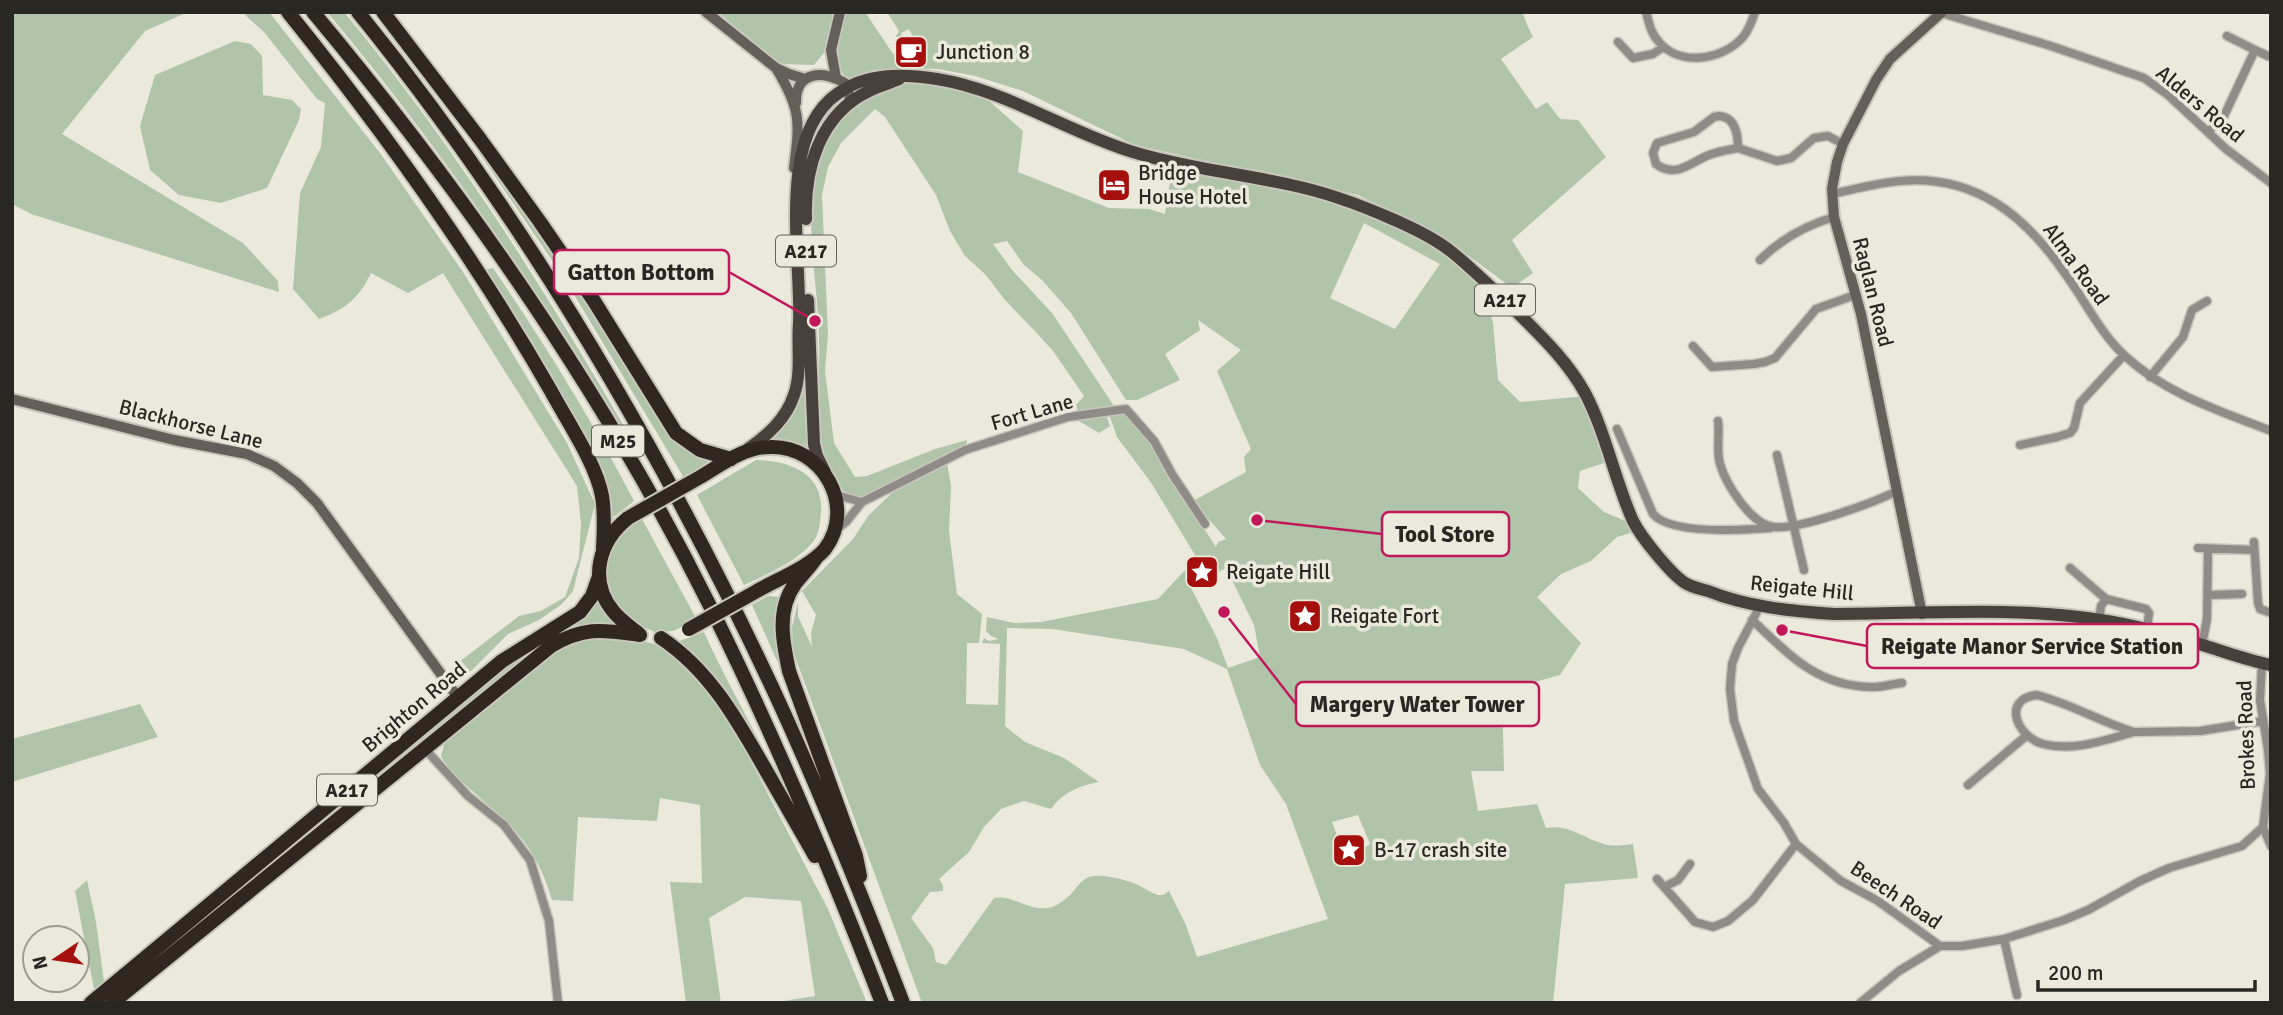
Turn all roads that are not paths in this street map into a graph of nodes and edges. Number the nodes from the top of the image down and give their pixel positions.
1 (288, 12) edge
2 (313, 12) edge
3 (358, 12) edge
4 (383, 12) edge
5 (706, 12) edge
6 (840, 12) edge
7 (1646, 12) edge
8 (1755, 12) edge
9 (1940, 13) edge
10 (2227, 36) dead end
11 (1618, 42) dead end
12 (1663, 47) junction
13 (2255, 50) junction
14 (2268, 56) dead end
15 (831, 57) junction
16 (776, 68) junction
17 (906, 76) junction
18 (810, 77) junction
19 (836, 78) junction
20 (849, 87) junction
21 (848, 104) junction
22 (796, 105) junction
23 (2208, 132) junction
24 (1843, 144) junction
25 (1738, 148) junction
26 (2271, 183) edge
27 (1832, 194) junction
28 (1834, 218) junction
29 (1760, 260) dead end
30 (1855, 295) junction
31 (2207, 301) dead end
32 (799, 323) junction
33 (1693, 346) dead end
34 (2124, 355) junction
35 (2150, 377) junction
36 (12, 399) edge
37 (1718, 421) dead end
38 (1617, 429) dead end
39 (2271, 430) edge
40 (2020, 445) dead end
41 (1777, 455) dead end
42 (737, 456) junction
43 (825, 472) junction
44 (1897, 491) junction
45 (836, 495) junction
46 (862, 502) junction
47 (603, 514) junction
48 (1205, 524) dead end
49 (1794, 524) junction
50 (1773, 527) junction
51 (833, 532) junction
52 (2198, 548) dead end
53 (603, 549) junction
54 (2208, 549) junction
55 (817, 558) junction
56 (2070, 568) dead end
57 (1804, 570) dead end
58 (598, 579) junction
59 (2242, 594) dead end
60 (2209, 595) junction
61 (2106, 599) junction
62 (1759, 606) junction
63 (2271, 613) edge
64 (1922, 614) junction
65 (1752, 620) junction
66 (2099, 620) junction
67 (2147, 629) junction
68 (640, 635) junction
69 (539, 636) junction
70 (661, 638) junction
71 (2202, 645) junction
72 (2266, 664) edge
73 (1902, 683) dead end
74 (459, 699) junction
75 (2263, 721) junction
76 (2134, 732) junction
77 (2026, 736) junction
78 (424, 748) junction
79 (1968, 785) dead end
80 (2270, 785) edge
81 (2263, 827) junction
82 (1796, 844) junction
83 (2271, 846) edge
84 (1690, 864) dead end
85 (1657, 879) dead end
86 (1664, 887) junction
87 (867, 908) junction
88 (848, 915) junction
89 (2004, 939) junction
90 (1940, 946) junction
91 (2017, 995) dead end
92 (91, 1003) edge
93 (112, 1003) edge
94 (558, 1003) edge
95 (882, 1003) edge
96 (903, 1003) edge
97 (1860, 1003) edge

1 - 47 highway, M25
2 - 88 highway, M25
3 - 87 highway, M25
4 - 42 highway, M25
5 - 16 street
6 - 15 street
7 - 12 street
8 - 12 street
9 - 23 street, Alders Road
9 - 24 street, Raglan Road
10 - 13 street
11 - 12 street
13 - 14 street
13 - 23 street
15 - 18 street
15 - 19 street
16 - 18 street
16 - 22 street
17 - 20 main road, Reigate Hill / A217
17 - 21 main road, Reigate Hill / A217
17 - 62 main road, Reigate Hill / A217
18 - 19 street
18 - 22 street
19 - 20 street
20 - 21 street
20 - 32 main road, Reigate Hill / A217
21 - 43 main road, Reigate Hill / A217
22 - 32 street
23 - 26 street, Alders Road
24 - 25 street
24 - 27 street, Raglan Road
25 - 25 street
27 - 28 street, Raglan Road
27 - 34 street, Alma Road
28 - 29 street
28 - 30 street, Raglan Road
30 - 33 street
30 - 44 street, Raglan Road
31 - 35 street
32 - 42 main road, Reigate Hill / A217
34 - 35 street, Alma Road
34 - 40 street
35 - 39 street, Alma Road
36 - 74 street, Blackhorse Lane
37 - 50 street
38 - 50 street
41 - 49 street
42 - 43 highway
42 - 53 highway, bridge
43 - 45 highway
44 - 49 street
44 - 64 street, Raglan Road
45 - 46 street
45 - 51 highway
46 - 48 street, Fort Lane
46 - 51 street, Fort Lane
47 - 53 highway, M25
47 - 69 highway, M25
49 - 50 street
49 - 57 street
51 - 55 highway
52 - 54 street
53 - 58 highway, Brighton Road
54 - 60 street
54 - 63 street
55 - 70 highway, bridge
55 - 87 highway, M25
56 - 61 street
58 - 68 highway
58 - 69 highway, Brighton Road / A217
59 - 60 street
60 - 71 street
61 - 66 street
61 - 67 street
62 - 64 main road, Reigate Hill / A217
62 - 65 street, Beech Road
64 - 66 main road, Reigate Hill / A217
65 - 73 street
65 - 82 street, Beech Road
66 - 67 main road, Reigate Hill / A217
67 - 71 main road, Reigate Hill / A217
68 - 70 highway, Brighton Road
68 - 78 highway, Brighton Road / A217
69 - 74 highway, Brighton Road / A217
70 - 88 highway, M25
71 - 72 main road, Reigate Hill / A217
72 - 75 street, Brokes Road
74 - 92 highway, Brighton Road / A217
75 - 76 street
75 - 80 street, Brokes Road
76 - 77 street
76 - 77 street
77 - 79 street
78 - 93 highway, Brighton Road / A217
78 - 94 street
80 - 81 street, Brokes Road
81 - 83 street, Brokes Road
81 - 89 street, Beech Road
82 - 86 street
82 - 90 street, Beech Road
84 - 86 street
85 - 86 street
87 - 96 highway, M25
88 - 95 highway, M25
89 - 90 street, Beech Road
89 - 91 street
90 - 97 street

